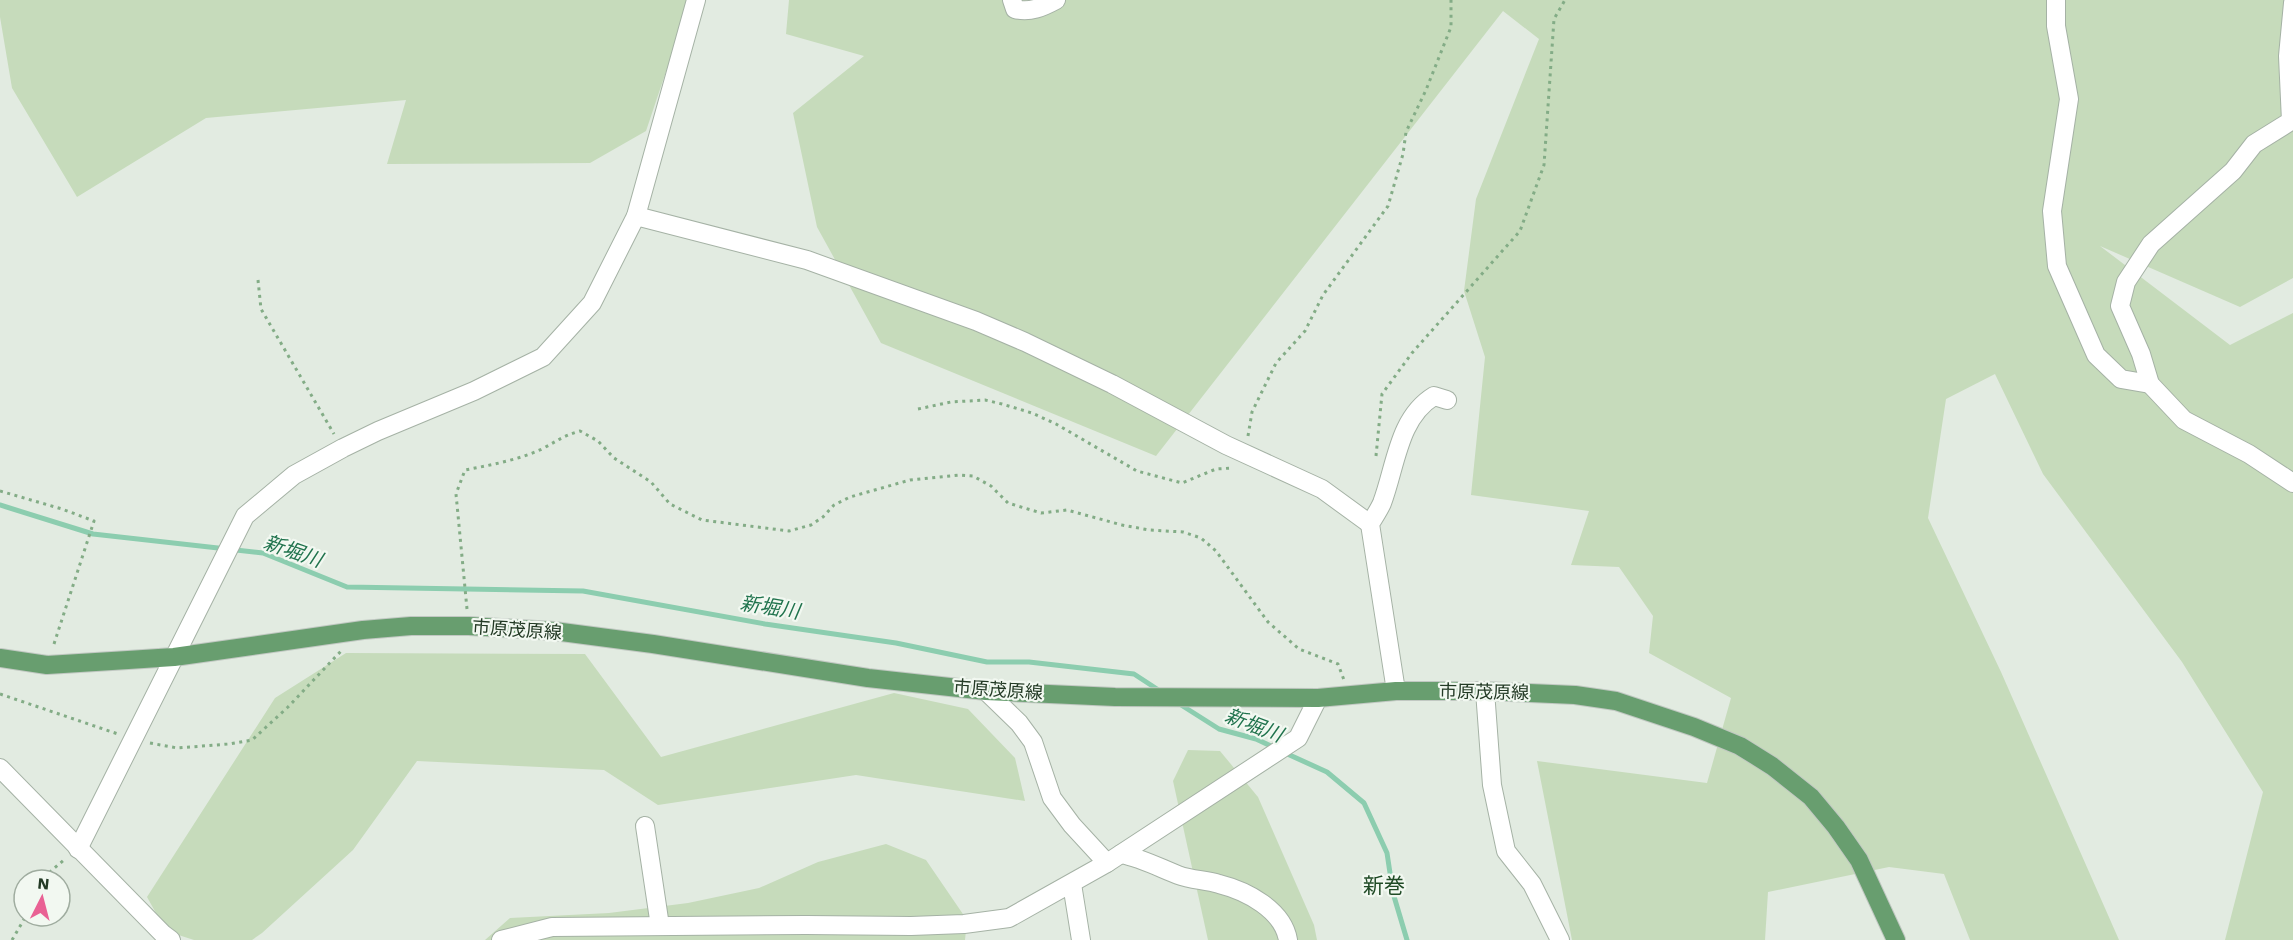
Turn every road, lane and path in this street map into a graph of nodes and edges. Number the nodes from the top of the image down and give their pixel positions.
1 (696, 0) edge
2 (1012, 0) edge
3 (1056, 0) edge
4 (1451, 0) edge
5 (1565, 0) edge
6 (2056, 0) edge
7 (2293, 3) edge
8 (2292, 121) edge
9 (636, 216) junction
10 (258, 280) dead end
11 (2150, 384) junction
12 (1447, 400) dead end
13 (918, 409) dead end
14 (343, 448) junction
15 (1241, 461) junction
16 (1376, 465) dead end
17 (2293, 483) edge
18 (0, 491) edge
19 (1370, 524) junction
20 (469, 626) junction
21 (363, 630) junction
22 (174, 657) junction
23 (0, 658) edge
24 (46, 665) junction
25 (986, 691) junction
26 (1396, 691) junction
27 (1485, 691) junction
28 (0, 694) edge
29 (1350, 695) junction
30 (1318, 698) junction
31 (134, 740) junction
32 (0, 768) edge
33 (645, 826) dead end
34 (78, 849) junction
35 (1114, 858) junction
36 (55, 868) edge
37 (1072, 884) junction
38 (660, 926) junction
39 (697, 933) edge
40 (909, 933) edge
41 (171, 940) edge
42 (501, 940) edge
43 (1081, 940) edge
44 (1288, 940) edge
45 (1560, 940) edge
46 (1896, 940) edge

1 - 9 street
2 - 3 street
4 - 15 path
5 - 16 path
6 - 11 street
7 - 8 street
8 - 11 street
9 - 14 street
9 - 15 street
10 - 14 path
11 - 17 street
12 - 19 street
13 - 15 path
14 - 22 street
15 - 19 street
18 - 24 path
19 - 26 street
20 - 21 main road, 市原茂原線
20 - 25 main road, 市原茂原線
20 - 29 path
21 - 22 main road, 市原茂原線
21 - 31 path
22 - 24 main road, 市原茂原線
22 - 31 street
23 - 24 main road, 市原茂原線
25 - 30 main road, 市原茂原線
25 - 35 street
26 - 27 main road, 市原茂原線
26 - 29 main road, 市原茂原線
27 - 45 street
27 - 46 main road, 市原茂原線
28 - 31 path
29 - 30 main road, 市原茂原線
30 - 35 street
31 - 34 street
32 - 34 street
33 - 38 street
34 - 36 path
34 - 41 street
35 - 37 street
35 - 44 street
37 - 40 street
37 - 43 street
38 - 39 street
38 - 42 street
39 - 40 street

